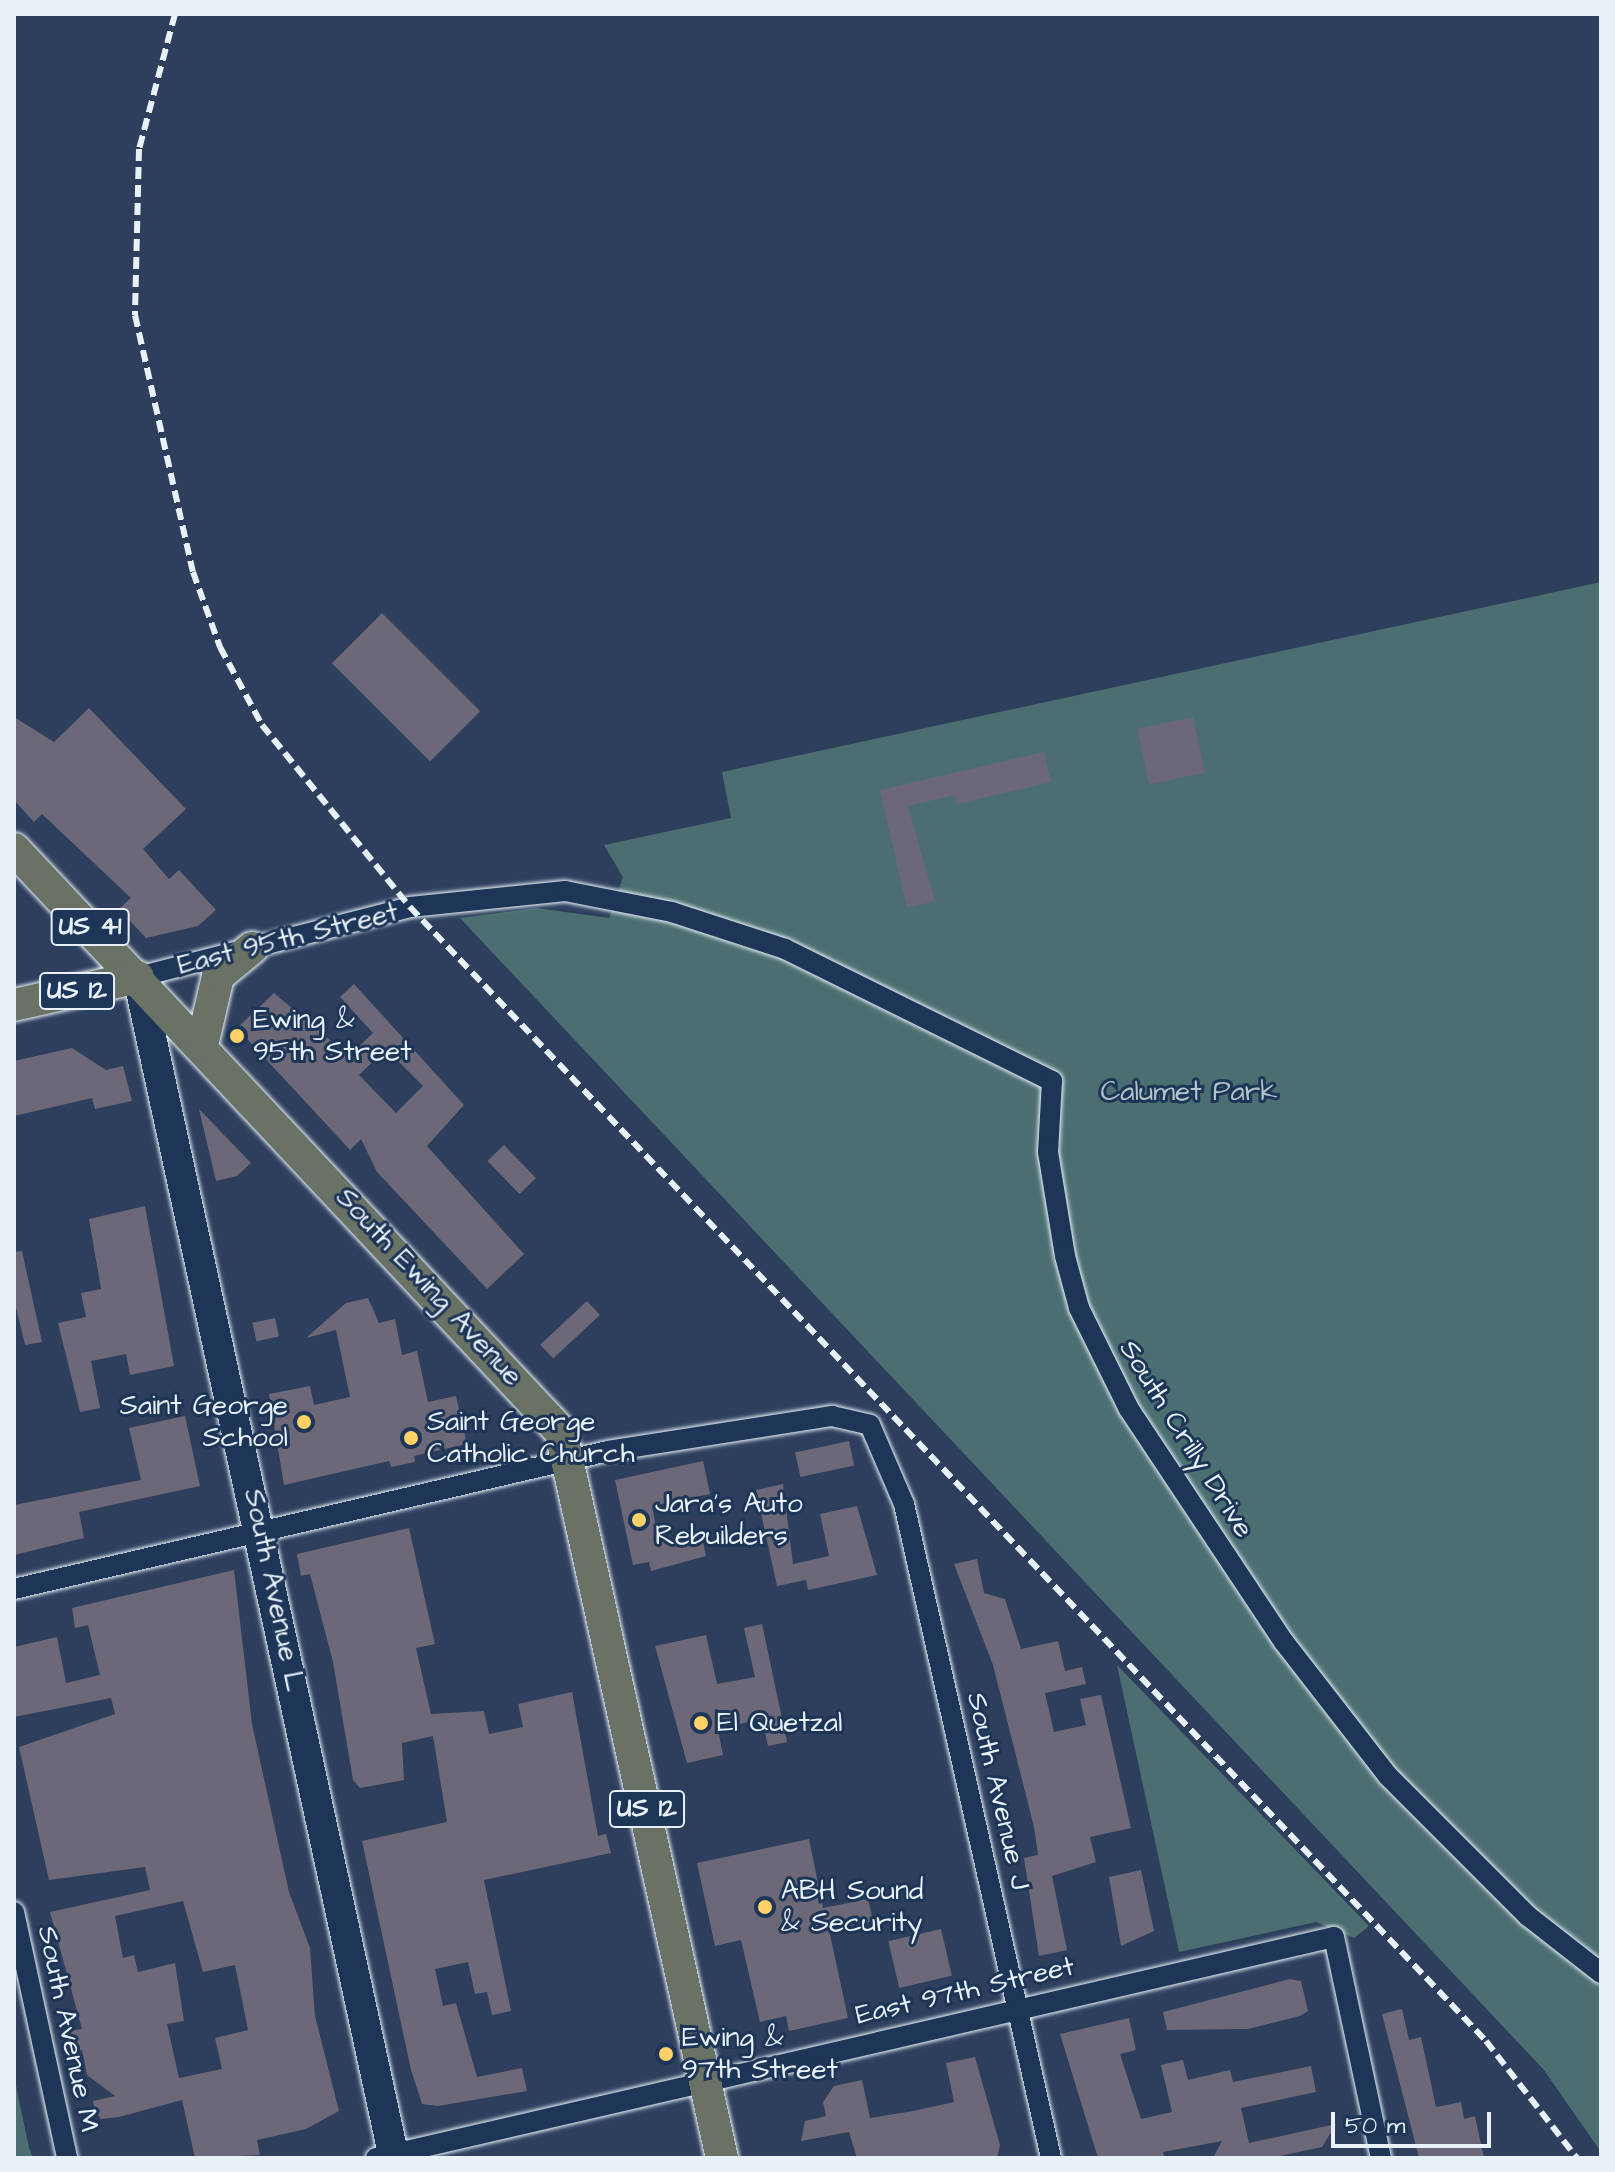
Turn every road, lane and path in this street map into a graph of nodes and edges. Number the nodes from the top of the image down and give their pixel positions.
1 (14, 849) edge
2 (565, 891) joint
3 (252, 948) junction
4 (138, 977) junction
5 (14, 1005) edge
6 (202, 1045) junction
7 (572, 1459) junction
8 (262, 1531) junction
9 (14, 1589) edge
10 (14, 1912) edge
11 (1601, 1973) edge
12 (1019, 2007) junction
13 (705, 2080) junction
14 (388, 2157) edge
15 (67, 2158) edge
16 (722, 2158) edge
17 (1051, 2158) edge
18 (1381, 2158) edge

1 - 4 main road, South Ewing Avenue / US 41
2 - 3 street, East 95th Street
2 - 11 street, South Crilly Drive
3 - 4 street, East 95th Street
3 - 6 main road
4 - 5 main road, East 95th Street / US 12
4 - 6 main road, South Ewing Avenue / US 12
4 - 8 street, South Avenue L
6 - 7 main road, South Ewing Avenue / US 12
7 - 8 street
7 - 12 street, South Avenue J
7 - 13 main road, South Ewing Avenue / US 12
8 - 9 street
8 - 14 street, South Avenue L
10 - 15 street, South Avenue M
12 - 13 street, East 97th Street
12 - 17 street, South Avenue J
12 - 18 street, East 97th Street
13 - 14 street, East 97th Street
13 - 16 main road, South Ewing Avenue / US 12

